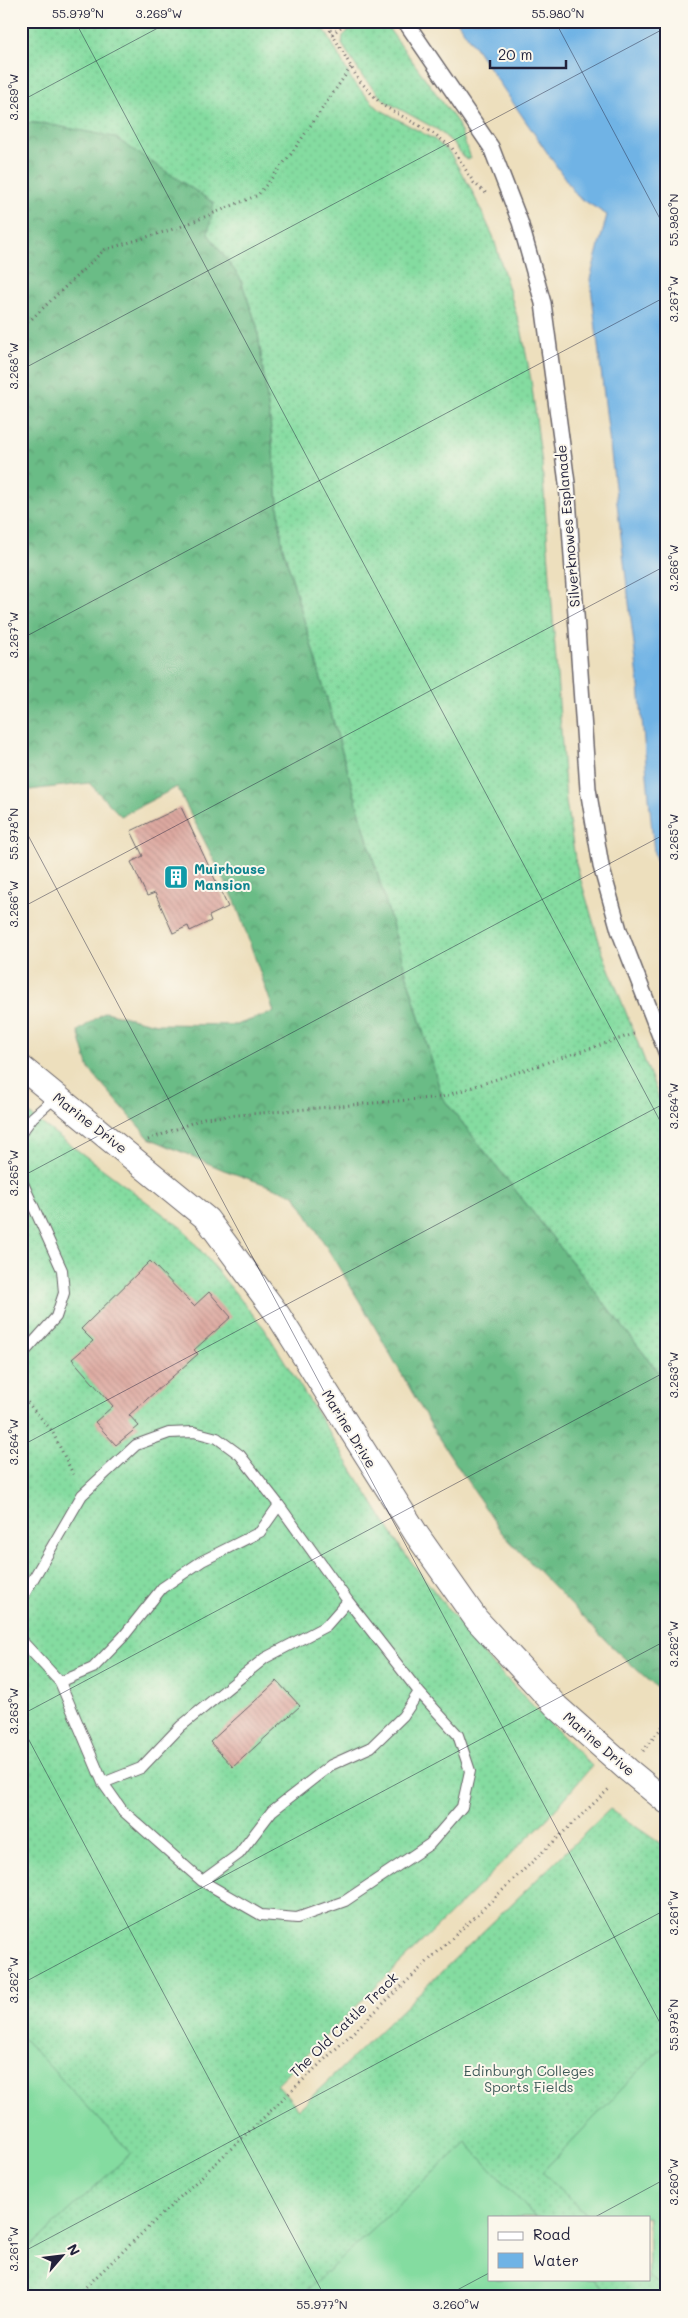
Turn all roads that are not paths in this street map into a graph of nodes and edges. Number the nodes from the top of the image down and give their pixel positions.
1 (405, 21) edge
2 (667, 1054) edge
3 (21, 1067) edge
4 (56, 1097) junction
5 (21, 1133) edge
6 (21, 1179) edge
7 (21, 1356) edge
8 (279, 1504) junction
9 (21, 1600) edge
10 (348, 1601) junction
11 (21, 1640) edge
12 (60, 1682) junction
13 (418, 1692) junction
14 (103, 1783) junction
15 (667, 1802) edge
16 (202, 1881) junction

1 - 2 street, Silverknowes Esplanade
3 - 4 street, Marine Drive
4 - 5 lane
4 - 15 street, Marine Drive
6 - 7 lane
8 - 9 lane
8 - 10 lane
8 - 12 lane
10 - 13 lane
10 - 14 lane
11 - 12 lane
12 - 14 lane
13 - 16 lane
13 - 16 lane
14 - 16 lane

